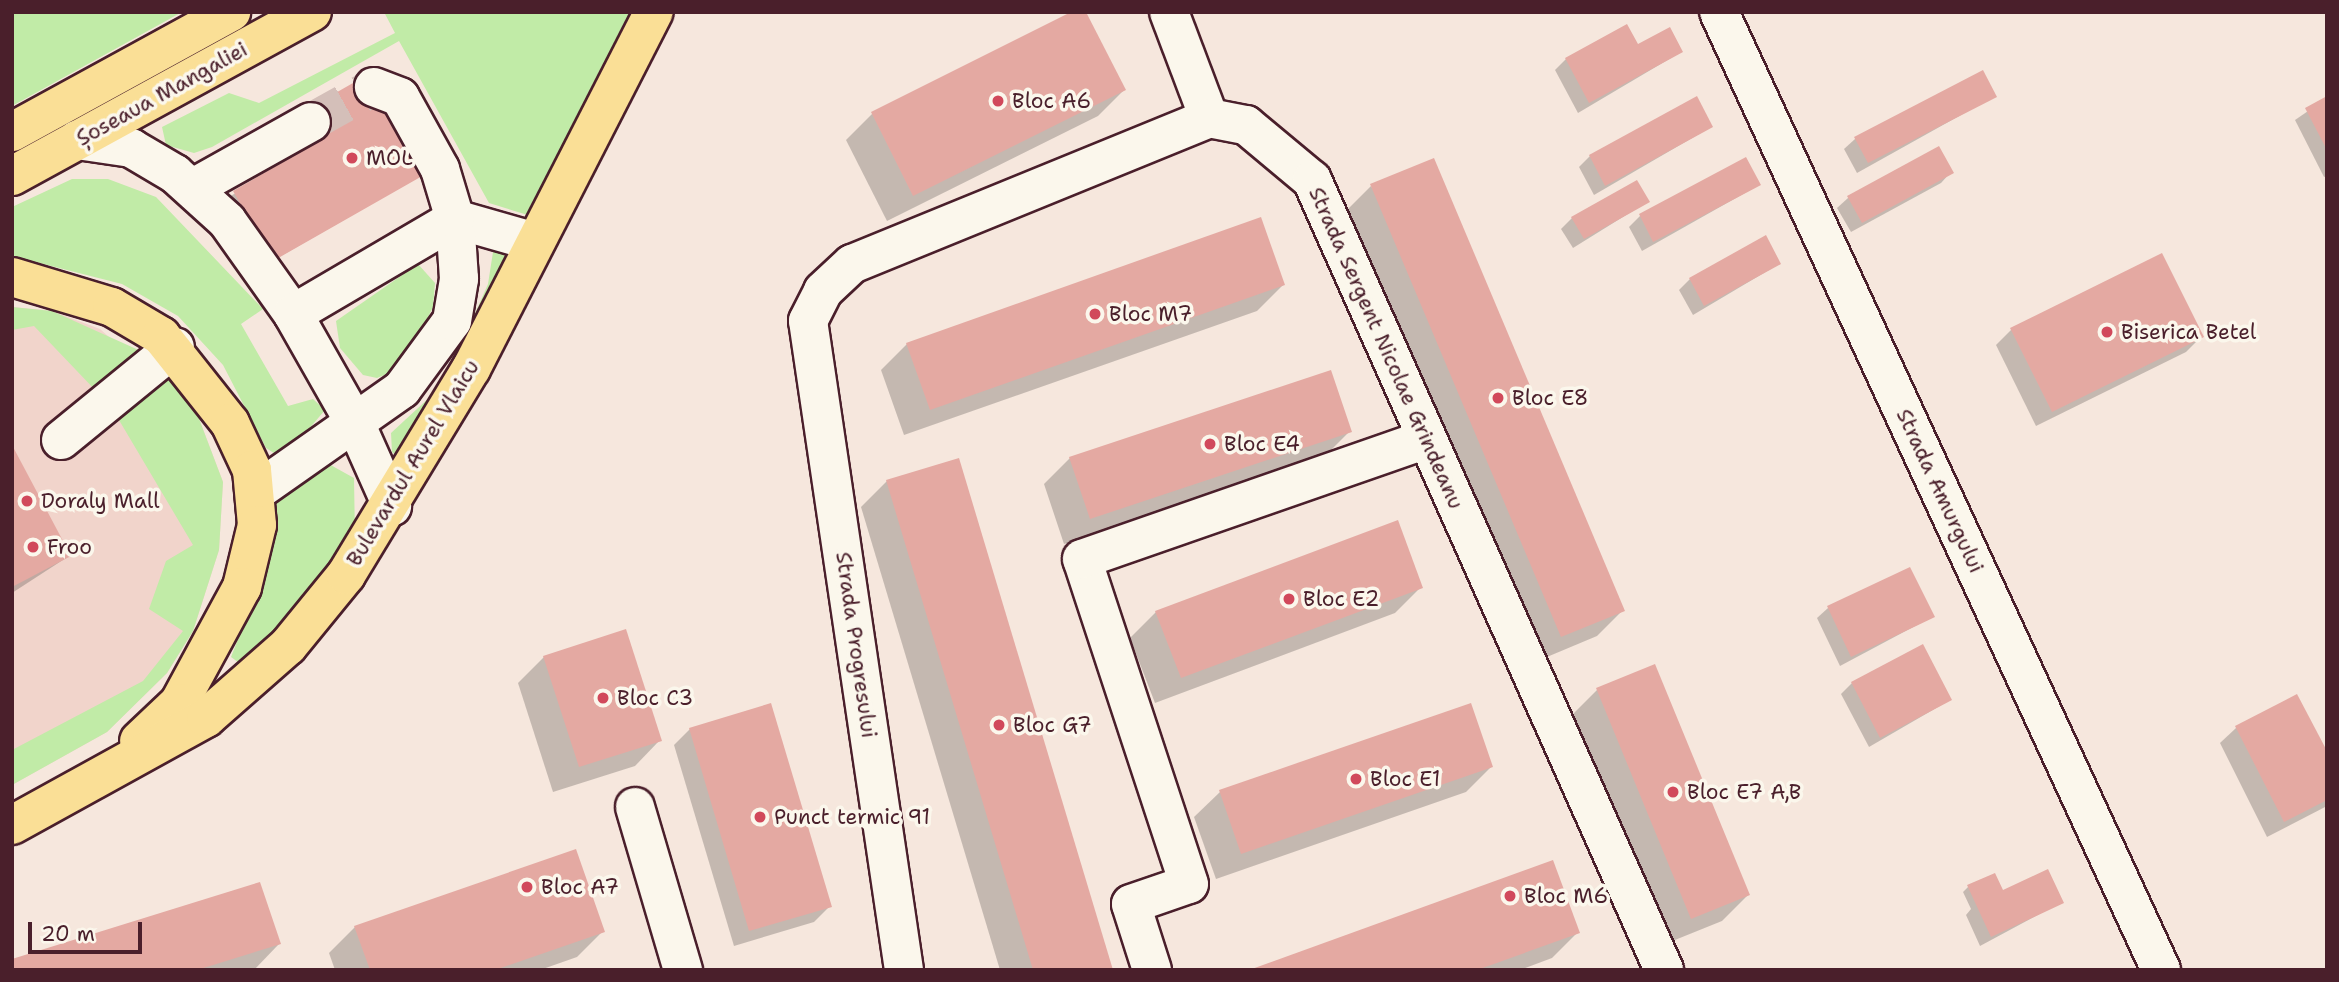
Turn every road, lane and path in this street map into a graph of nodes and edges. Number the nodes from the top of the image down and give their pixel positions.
1 (230, 12) edge
2 (312, 12) edge
3 (654, 12) edge
4 (1169, 12) edge
5 (1719, 12) edge
6 (374, 87) dead end
7 (1209, 118) junction
8 (311, 122) tunnel mouth
9 (12, 132) edge
10 (77, 140) junction
11 (12, 176) edge
12 (193, 188) junction
13 (455, 219) junction
14 (532, 241) junction
15 (12, 277) edge
16 (293, 314) junction
17 (175, 347) junction
18 (356, 425) junction
19 (1427, 439) junction
20 (61, 440) dead end
21 (257, 491) junction
22 (392, 506) junction
23 (90, 788) junction
24 (635, 807) dead end
25 (12, 825) edge
26 (1653, 967) edge
27 (683, 970) edge
28 (904, 970) edge
29 (1152, 970) edge
30 (2161, 970) edge

1 - 9 main road, Șoseaua Mangaliei
2 - 10 main road, Șoseaua Mangaliei
3 - 14 main road, Bulevardul Aurel Vlaicu
4 - 7 street
5 - 30 street, Strada Amurgului
6 - 13 street
7 - 19 street, Strada Sergent Nicolae Grindeanu
7 - 28 street, Strada Progresului
8 - 12 street
10 - 11 main road, Șoseaua Mangaliei
10 - 12 street
12 - 16 street
13 - 14 street
13 - 16 street
13 - 18 street
14 - 22 main road, Bulevardul Aurel Vlaicu
15 - 17 main road
16 - 18 street
17 - 20 street
17 - 21 main road
18 - 21 street
18 - 22 street
19 - 26 street, Strada Sergent Nicolae Grindeanu
19 - 29 street
21 - 23 main road
22 - 23 main road, Bulevardul Aurel Vlaicu
23 - 25 main road, Bulevardul Aurel Vlaicu
24 - 27 street

